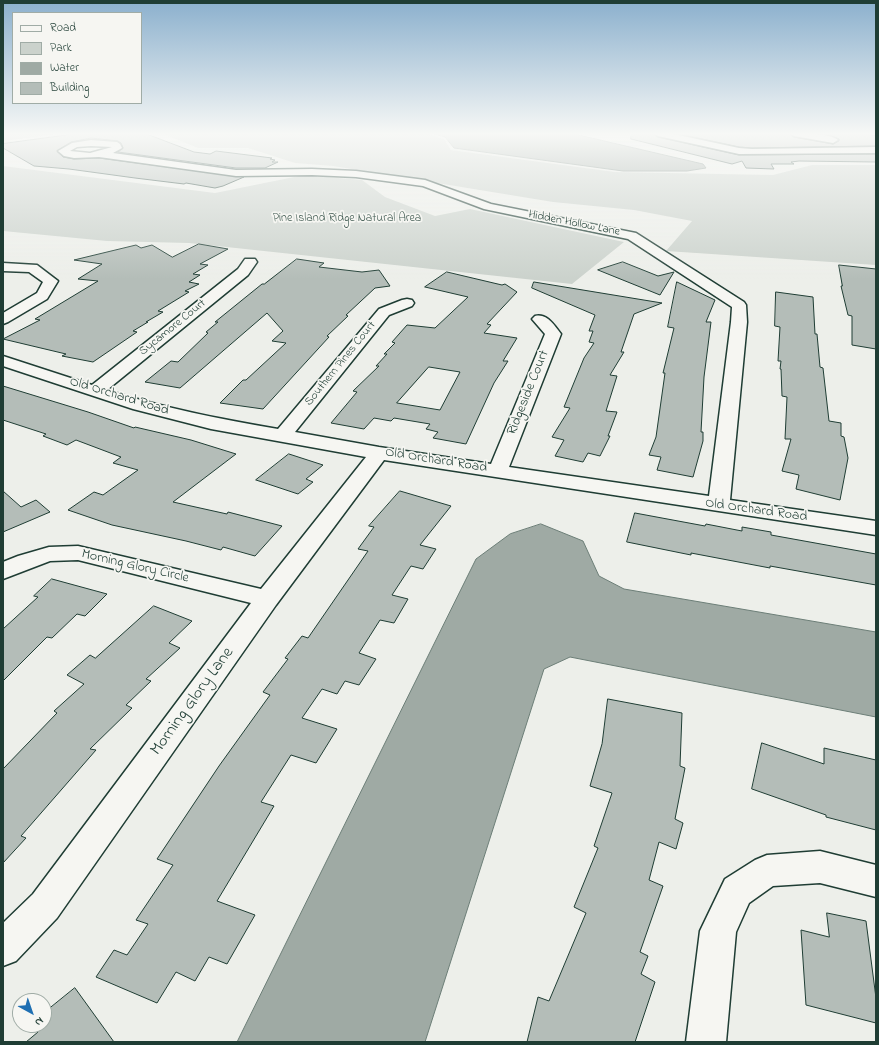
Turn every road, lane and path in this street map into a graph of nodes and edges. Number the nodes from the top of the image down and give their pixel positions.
1 (416, 182) edge
2 (250, 262) dead end
3 (3, 267) edge
4 (407, 303) dead end
5 (540, 318) dead end
6 (3, 319) edge
7 (3, 361) edge
8 (95, 391) junction
9 (282, 436) junction
10 (379, 453) junction
11 (498, 470) junction
12 (719, 505) junction
13 (876, 528) edge
14 (3, 571) edge
15 (267, 599) junction
16 (876, 881) edge
17 (3, 948) edge
18 (706, 1042) edge

1 - 12 street, Hidden Hollow Lane
2 - 8 street, Sycamore Court
3 - 6 street
4 - 9 street, Southern Pines Court
5 - 11 street, Ridgeside Court
7 - 8 street, Old Orchard Road
8 - 9 street, Old Orchard Road
9 - 10 street, Old Orchard Road
10 - 11 street, Old Orchard Road
10 - 15 street, Morning Glory Lane
11 - 12 street, Old Orchard Road
12 - 13 street, Old Orchard Road
14 - 15 street, Morning Glory Circle
15 - 17 street, Morning Glory Lane
16 - 18 street

